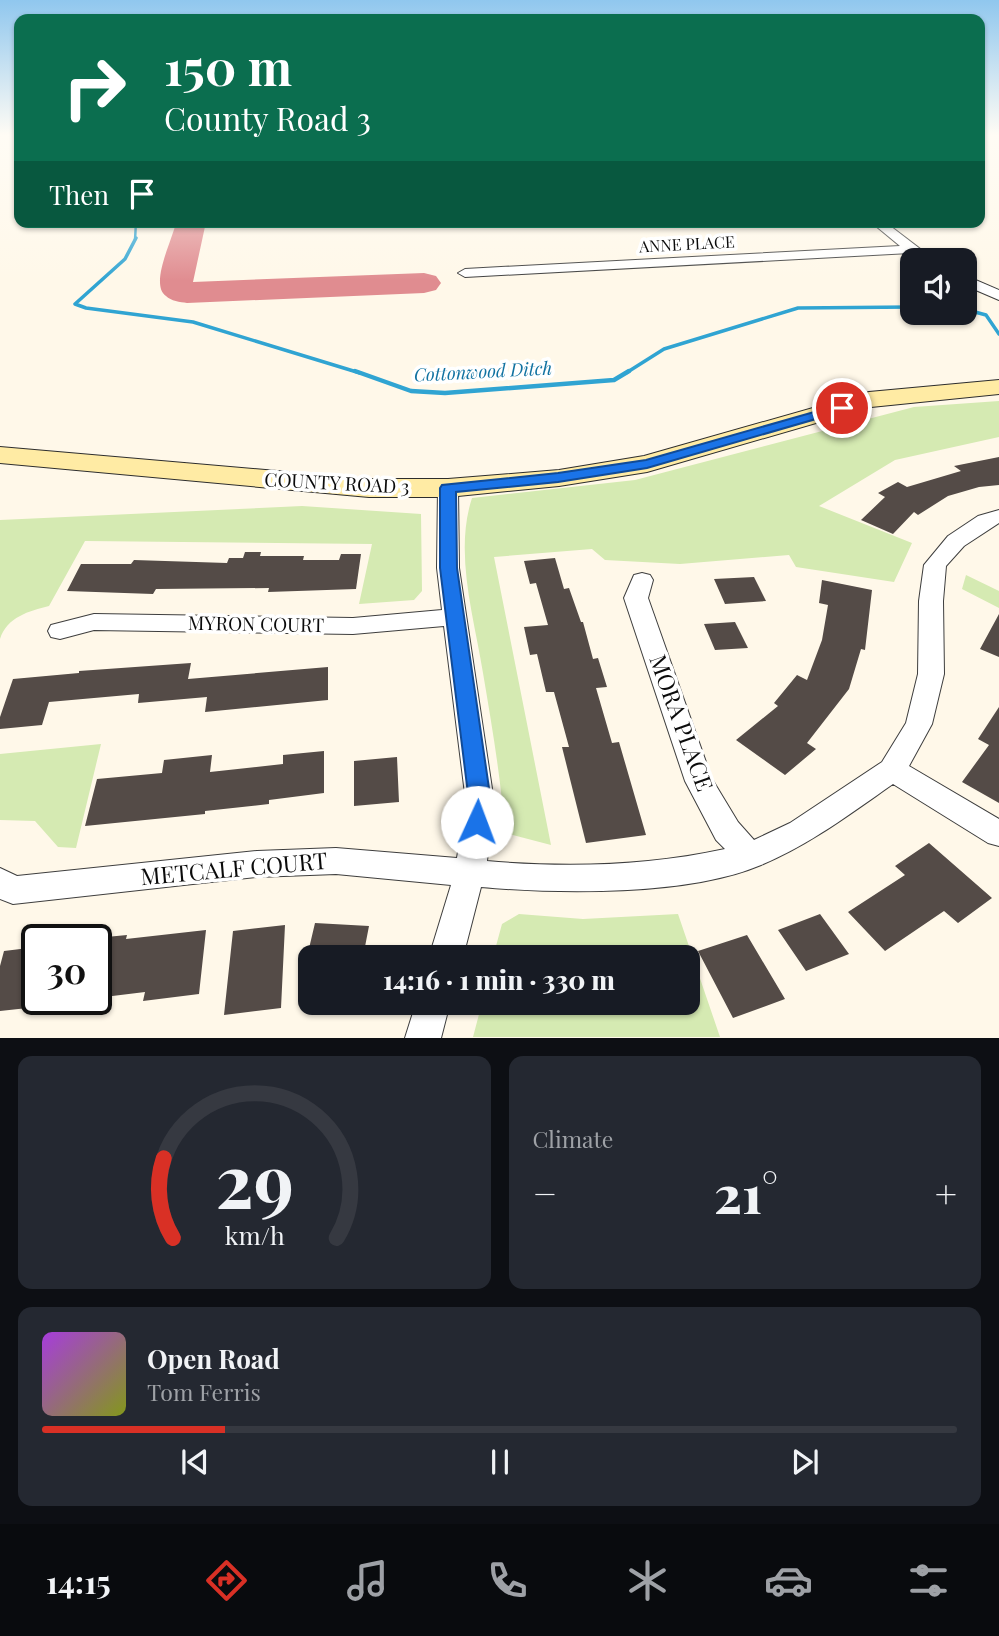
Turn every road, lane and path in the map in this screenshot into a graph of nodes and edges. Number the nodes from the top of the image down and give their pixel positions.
1 (885, 228) edge
2 (910, 248) edge
3 (900, 250) edge
4 (465, 274) dead end
5 (977, 285) edge
6 (999, 296) edge
7 (999, 387) edge
8 (0, 455) edge
9 (448, 488) junction
10 (999, 516) edge
11 (642, 580) dead end
12 (454, 617) junction
13 (60, 632) dead end
14 (892, 770) junction
15 (999, 834) edge
16 (750, 856) junction
17 (470, 872) junction
18 (0, 882) edge
19 (449, 945) edge
20 (430, 1015) edge
21 (423, 1038) edge

1 - 2 street
3 - 4 street, ANNE PLACE
5 - 6 street
7 - 9 street, COUNTY ROAD 3
8 - 9 street, COUNTY ROAD 3
9 - 12 street
10 - 14 street
11 - 16 street, MORA PLACE
12 - 13 street, MYRON COURT
12 - 17 street
14 - 15 street
14 - 16 street, METCALF COURT
16 - 17 street, METCALF COURT
17 - 18 street, METCALF COURT
17 - 19 street
20 - 21 street

